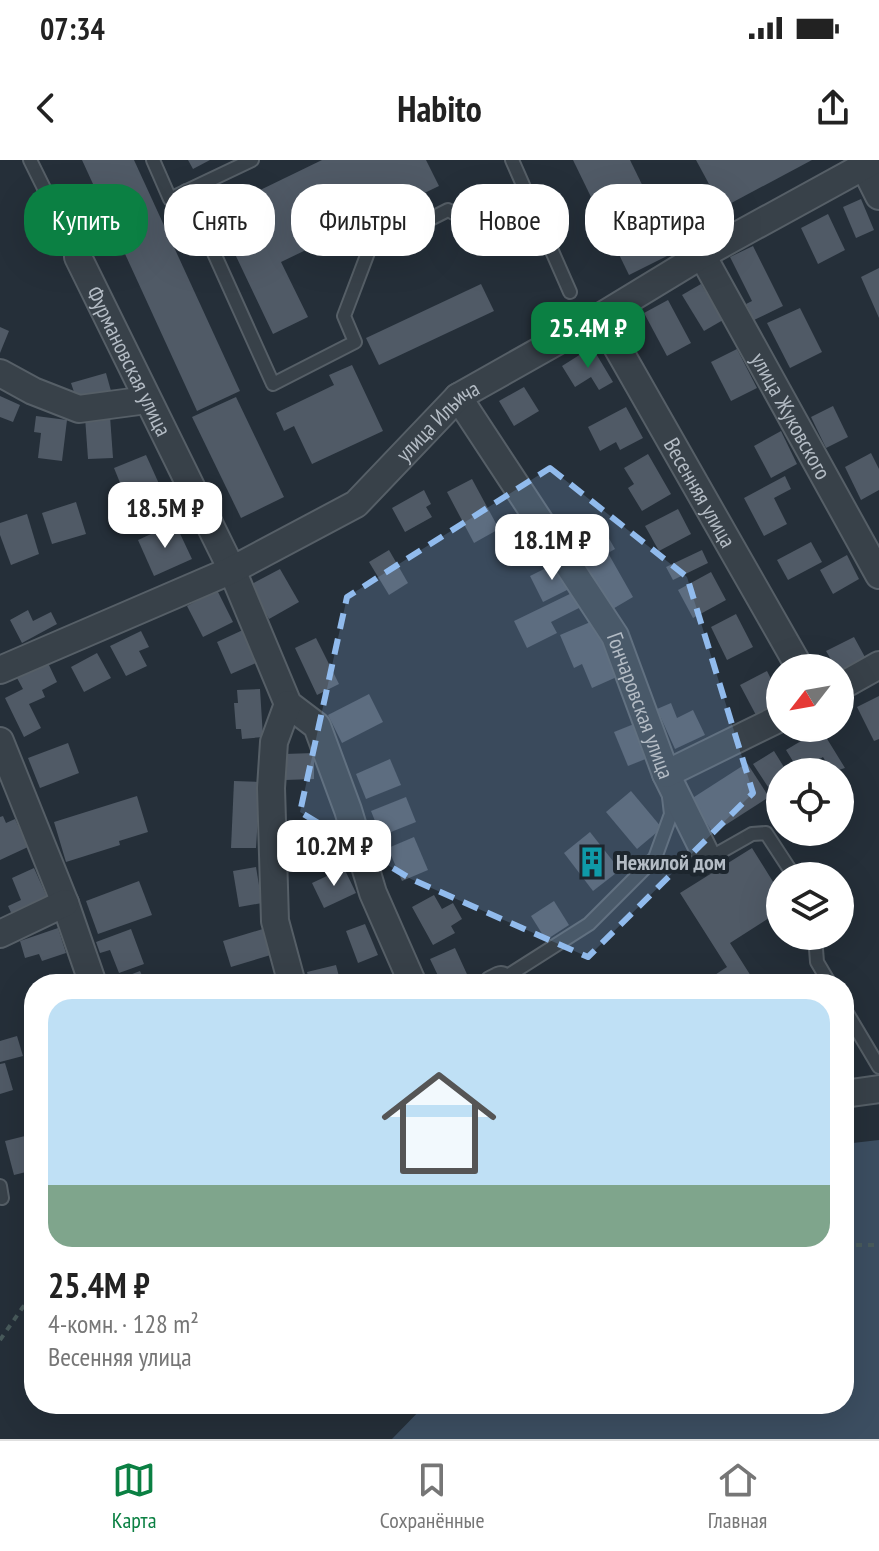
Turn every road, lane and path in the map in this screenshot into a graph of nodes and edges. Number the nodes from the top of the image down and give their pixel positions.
1 (30, 160) edge
2 (153, 160) edge
3 (252, 160) edge
4 (512, 160) edge
5 (870, 163) edge
6 (201, 184) edge
7 (523, 184) edge
8 (164, 185) edge
9 (879, 196) edge
10 (451, 212) edge
11 (734, 237) edge
12 (215, 256) edge
13 (554, 256) edge
14 (700, 256) edge
15 (703, 256) edge
16 (78, 257) joint
17 (570, 292) dead end
18 (600, 317) junction
19 (0, 373) edge
20 (458, 397) junction
21 (147, 400) junction
22 (232, 570) junction
23 (879, 575) edge
24 (792, 654) edge
25 (879, 665) edge
26 (0, 670) edge
27 (854, 679) edge
28 (288, 704) junction
29 (766, 725) edge
30 (0, 741) edge
31 (666, 774) junction
32 (708, 859) joint
33 (785, 862) edge
34 (65, 903) junction
35 (0, 934) edge
36 (814, 950) edge
37 (90, 974) edge
38 (289, 974) edge
39 (409, 974) edge
40 (510, 974) edge
41 (824, 974) edge
42 (854, 1025) edge
43 (879, 1067) edge
44 (879, 1089) edge
45 (854, 1093) edge
46 (854, 1245) edge
47 (879, 1245) edge
48 (24, 1306) edge
49 (0, 1340) edge

1 - 16 lane
2 - 8 lane
3 - 6 lane
4 - 7 lane
5 - 9 street
5 - 11 street, улица Ильича
10 - 12 lane
13 - 17 lane
14 - 18 street, улица Ильича
15 - 23 street, улица Жуковского
16 - 21 street, Фурмановская улица
18 - 20 street, улица Ильича
18 - 24 street, Весенняя улица
19 - 21 street
20 - 22 street, улица Ильича
20 - 31 street, Гончаровская улица
21 - 22 street, Фурмановская улица
22 - 26 street, улица Ильича
22 - 28 street, Фурмановская улица
25 - 27 street
28 - 38 street
28 - 39 street, Фурмановская улица
29 - 31 street
30 - 34 street
31 - 32 street, Гончаровская улица
31 - 40 lane
32 - 33 lane
34 - 35 street
34 - 37 street
36 - 41 lane
42 - 43 lane
44 - 45 street
46 - 47 path
48 - 49 path

